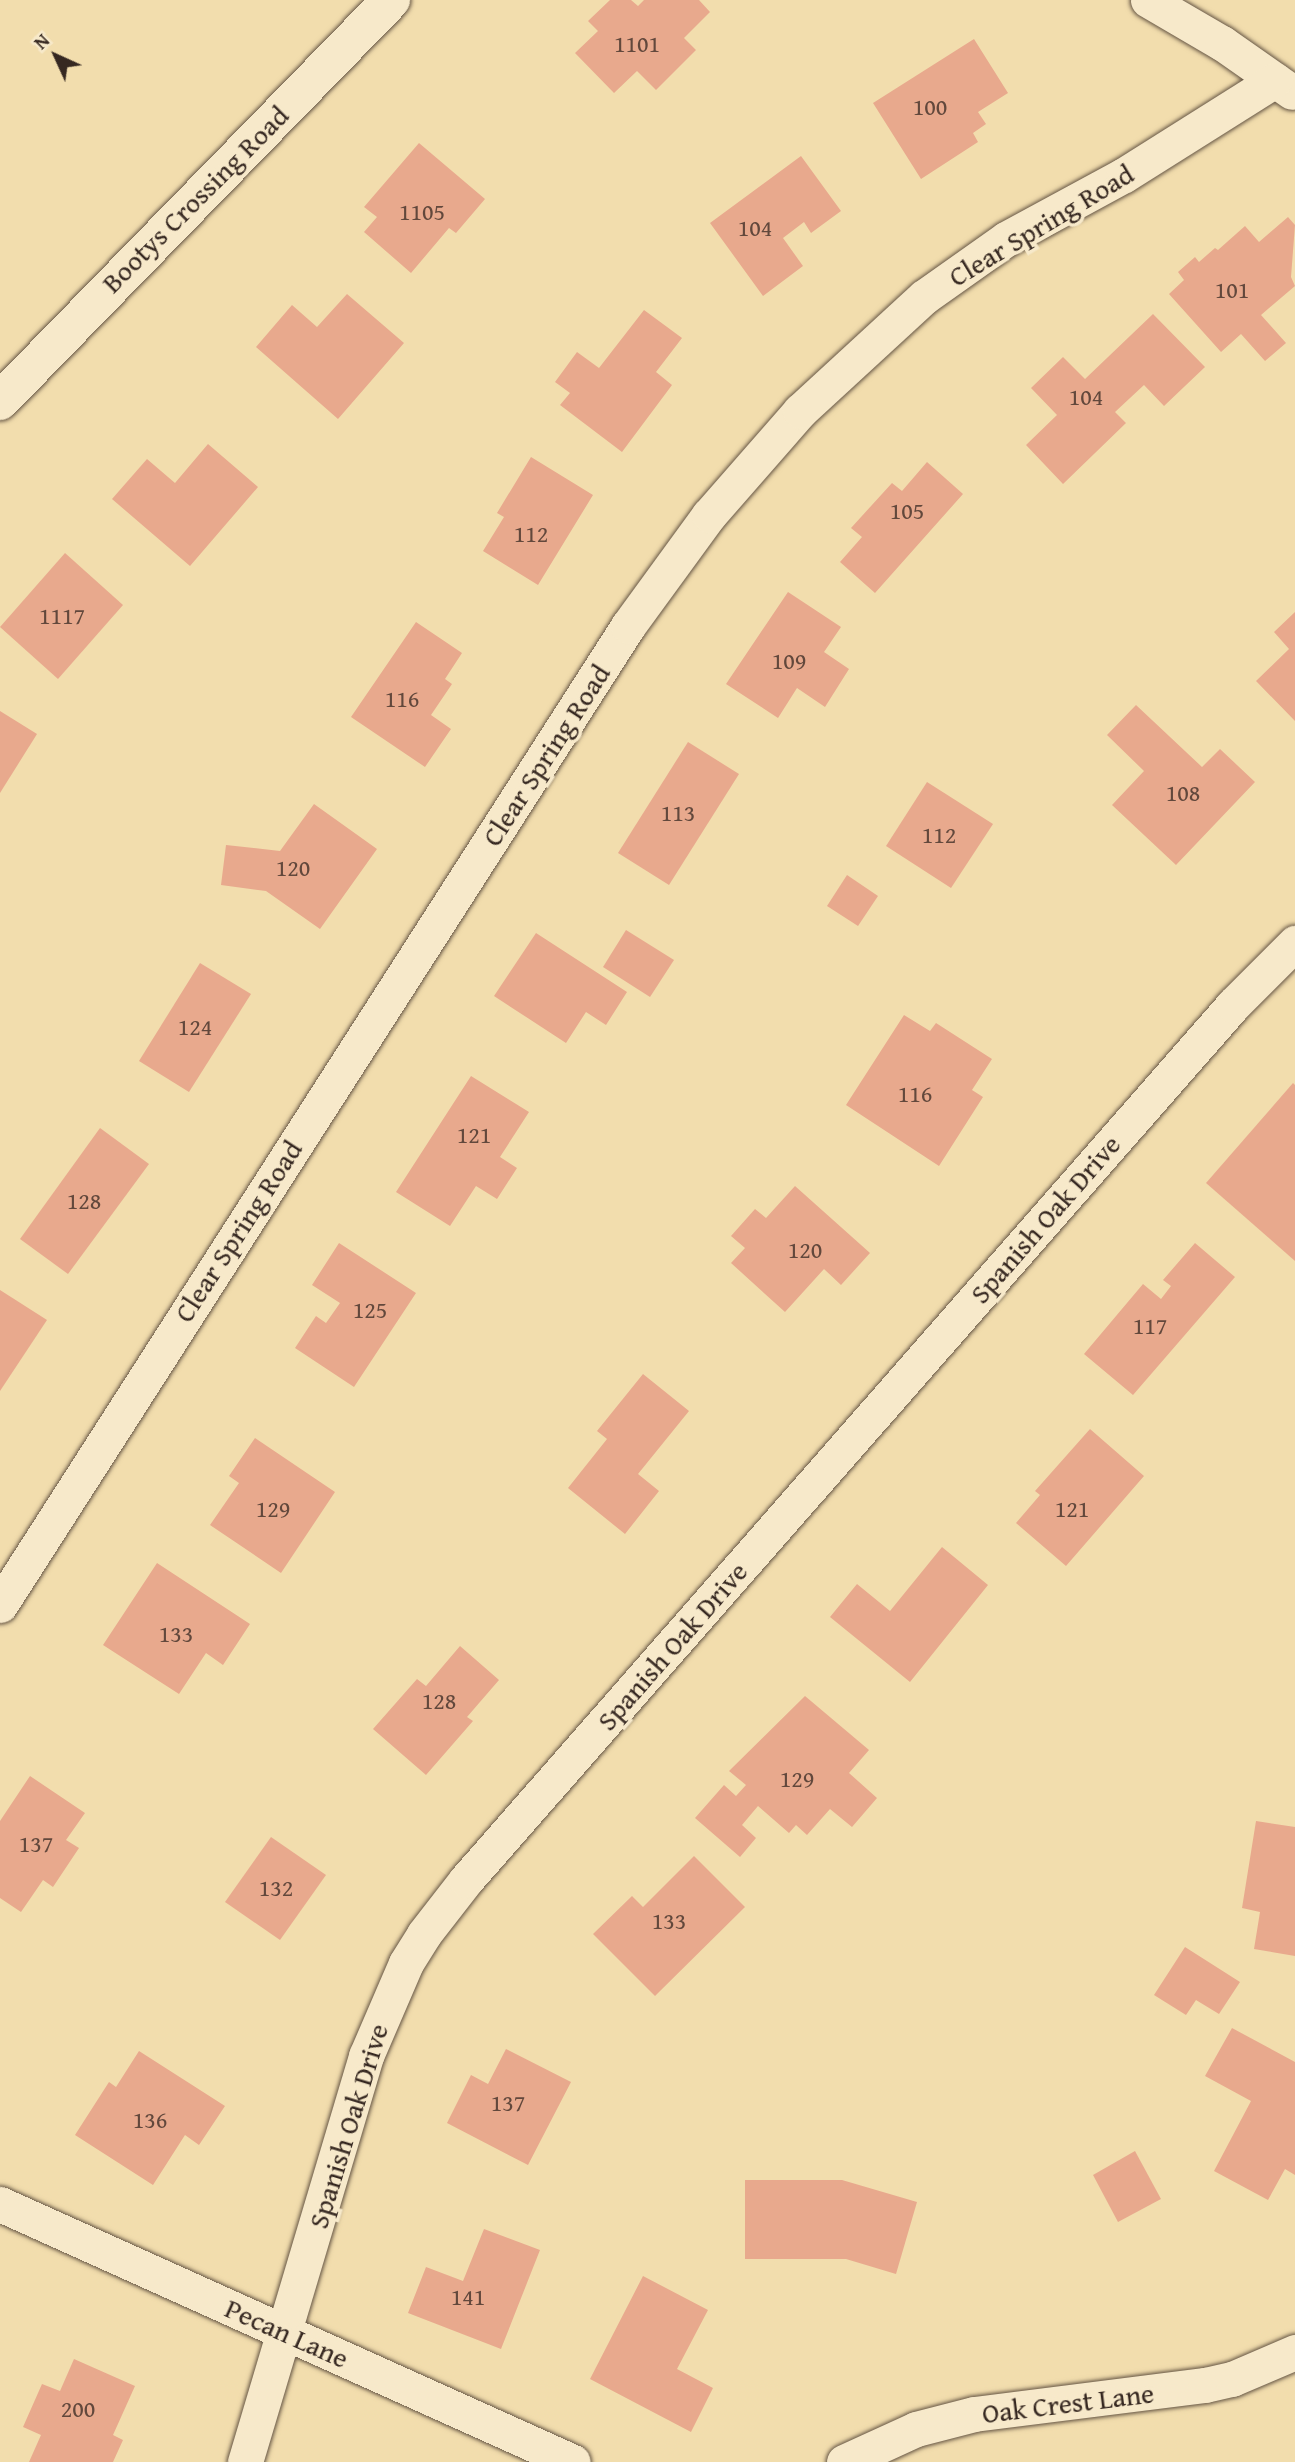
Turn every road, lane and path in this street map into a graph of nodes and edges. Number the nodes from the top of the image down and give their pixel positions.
1 (391, 0) edge
2 (1148, 0) edge
3 (1285, 87) edge
4 (0, 401) edge
5 (1295, 943) edge
6 (0, 1605) edge
7 (0, 2204) edge
8 (285, 2332) junction
9 (1295, 2352) edge
10 (245, 2462) edge
11 (573, 2462) edge
12 (844, 2462) edge

1 - 4 street, Bootys Crossing Road
2 - 3 street
3 - 6 street, Clear Spring Road
5 - 8 street, Spanish Oak Drive
7 - 8 street, Pecan Lane
8 - 10 street, Spanish Oak Drive
8 - 11 street, Pecan Lane
9 - 12 street, Oak Crest Lane

